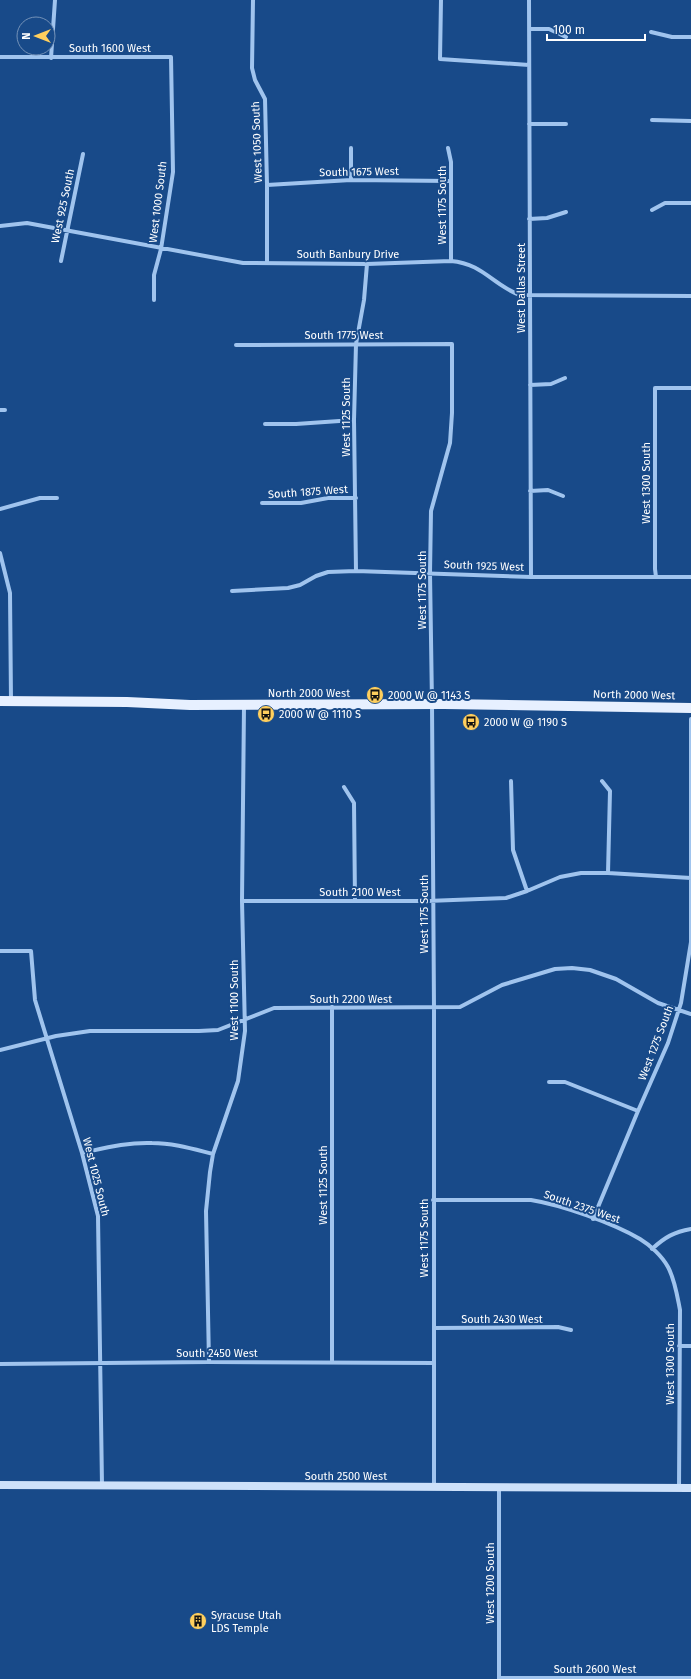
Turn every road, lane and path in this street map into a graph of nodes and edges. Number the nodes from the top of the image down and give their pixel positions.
1 (56, 0) edge
2 (253, 0) edge
3 (441, 0) edge
4 (529, 0) edge
5 (529, 30) junction
6 (651, 32) dead end
7 (566, 37) dead end
8 (691, 37) edge
9 (171, 57) joint
10 (0, 58) edge
11 (51, 58) junction
12 (529, 65) junction
13 (652, 120) dead end
14 (691, 120) edge
15 (529, 124) junction
16 (566, 124) dead end
17 (351, 148) dead end
18 (448, 148) dead end
19 (83, 154) dead end
20 (351, 180) junction
21 (451, 181) junction
22 (268, 185) junction
23 (691, 203) edge
24 (652, 210) dead end
25 (566, 212) dead end
26 (529, 219) junction
27 (0, 226) edge
28 (67, 232) junction
29 (161, 249) junction
30 (61, 261) dead end
31 (451, 261) junction
32 (267, 262) junction
33 (367, 264) junction
34 (530, 296) junction
35 (691, 296) edge
36 (154, 300) dead end
37 (356, 344) junction
38 (452, 344) joint
39 (236, 345) dead end
40 (565, 378) dead end
41 (530, 385) junction
42 (691, 388) edge
43 (0, 410) edge
44 (5, 410) dead end
45 (354, 420) junction
46 (265, 424) dead end
47 (530, 491) junction
48 (564, 496) dead end
49 (57, 498) dead end
50 (356, 498) junction
51 (262, 503) dead end
52 (0, 509) edge
53 (0, 553) edge
54 (356, 571) junction
55 (430, 572) junction
56 (531, 577) junction
57 (656, 577) junction
58 (691, 577) edge
59 (232, 591) dead end
60 (0, 701) edge
61 (11, 701) junction
62 (432, 704) junction
63 (244, 705) junction
64 (691, 708) edge
65 (691, 719) edge
66 (511, 781) dead end
67 (602, 781) dead end
68 (344, 787) dead end
69 (608, 873) junction
70 (691, 878) edge
71 (527, 891) junction
72 (242, 901) junction
73 (355, 901) junction
74 (432, 901) junction
75 (0, 951) edge
76 (332, 1008) junction
77 (434, 1008) junction
78 (678, 1011) junction
79 (691, 1014) edge
80 (245, 1020) junction
81 (46, 1038) junction
82 (0, 1050) edge
83 (549, 1082) dead end
84 (638, 1110) junction
85 (82, 1153) junction
86 (213, 1154) junction
87 (433, 1200) junction
88 (594, 1219) junction
89 (691, 1229) edge
90 (652, 1249) junction
91 (434, 1328) junction
92 (570, 1330) dead end
93 (679, 1346) junction
94 (691, 1346) edge
95 (209, 1362) junction
96 (332, 1362) junction
97 (434, 1363) junction
98 (0, 1364) edge
99 (100, 1364) junction
100 (0, 1486) edge
101 (102, 1486) junction
102 (434, 1487) junction
103 (499, 1487) junction
104 (679, 1488) junction
105 (691, 1488) edge
106 (499, 1678) edge
107 (655, 1678) edge
108 (691, 1678) edge

1 - 11 street
2 - 22 street, West 1050 South
3 - 12 street
4 - 5 street, West Dallas Street
5 - 7 street
5 - 12 street, West Dallas Street
6 - 8 street
9 - 11 street, South 1600 West
9 - 29 street, West 1000 South
10 - 11 street, South 1600 West
12 - 15 street, West Dallas Street
13 - 14 street
15 - 16 street
15 - 26 street, West Dallas Street
17 - 20 street
18 - 21 street, West 1175 South
19 - 28 street, West 925 South
20 - 21 street, South 1675 West
20 - 22 street, South 1675 West
21 - 31 street, West 1175 South
22 - 32 street, West 1050 South
23 - 24 street
25 - 26 street
26 - 34 street, West Dallas Street
27 - 28 street, South Banbury Drive
28 - 29 street, South Banbury Drive
28 - 30 street, West 925 South
29 - 32 street, South Banbury Drive
29 - 36 street, West 1000 South
31 - 33 street, South Banbury Drive
31 - 34 street, South Banbury Drive
32 - 33 street, South Banbury Drive
33 - 37 street, West 1125 South
34 - 35 street, South Banbury Drive
34 - 41 street, West Dallas Street
37 - 38 street, South 1775 West
37 - 39 street, South 1775 West
37 - 45 street, West 1125 South
38 - 55 street, West 1175 South
40 - 41 street
41 - 47 street, West Dallas Street
42 - 57 street, West 1300 South
43 - 44 street
45 - 46 street
45 - 50 street, West 1125 South
47 - 48 street
47 - 56 street, West Dallas Street
49 - 52 street
50 - 51 street, South 1875 West
50 - 54 street, West 1125 South
53 - 61 street
54 - 55 street, South 1925 West
54 - 59 street, South 1925 West
55 - 56 street, South 1925 West
55 - 62 street, West 1175 South
56 - 57 street, South 1925 West
57 - 58 street, South 1925 West
60 - 61 main road, North 2000 West
61 - 63 main road, North 2000 West
62 - 63 main road, North 2000 West
62 - 64 main road, North 2000 West
62 - 74 street, West 1175 South
63 - 72 street, West 1100 South
65 - 70 street, West 1275 South
66 - 71 street
67 - 69 street
68 - 73 street
69 - 70 street, South 2100 West
69 - 71 street, South 2100 West
70 - 78 street, West 1275 South
71 - 74 street, South 2100 West
72 - 73 street, South 2100 West
72 - 80 street, West 1100 South
73 - 74 street, South 2100 West
74 - 77 street, West 1175 South
75 - 81 street, West 1025 South
76 - 77 street, South 2200 West
76 - 80 street, South 2200 West
76 - 96 street, West 1125 South
77 - 78 street, South 2200 West
77 - 87 street, West 1175 South
78 - 79 street, South 2200 West
78 - 84 street, West 1275 South
80 - 81 street, South 2200 West
80 - 86 street, West 1100 South
81 - 82 street, South 2200 West
81 - 85 street, West 1025 South
83 - 84 street
84 - 88 street, West 1275 South
85 - 86 street
85 - 99 street, West 1025 South
86 - 95 street, West 1100 South
87 - 88 street, South 2375 West
87 - 91 street, West 1175 South
88 - 90 street, South 2375 West
89 - 90 street
90 - 93 street, West 1300 South
91 - 92 street, South 2430 West
91 - 97 street, West 1175 South
93 - 94 street
93 - 104 street, West 1300 South
95 - 96 street, South 2450 West
95 - 99 street, South 2450 West
96 - 97 street, South 2450 West
97 - 102 street, West 1175 South
98 - 99 street, South 2450 West
99 - 101 street, West 1025 South
100 - 101 street, South 2500 West
101 - 102 street, South 2500 West
102 - 103 street, South 2500 West
103 - 104 street, South 2500 West
103 - 106 street, West 1200 South
104 - 105 street, South 2500 West
106 - 107 street, South 2600 West
107 - 108 street, South 2600 West

